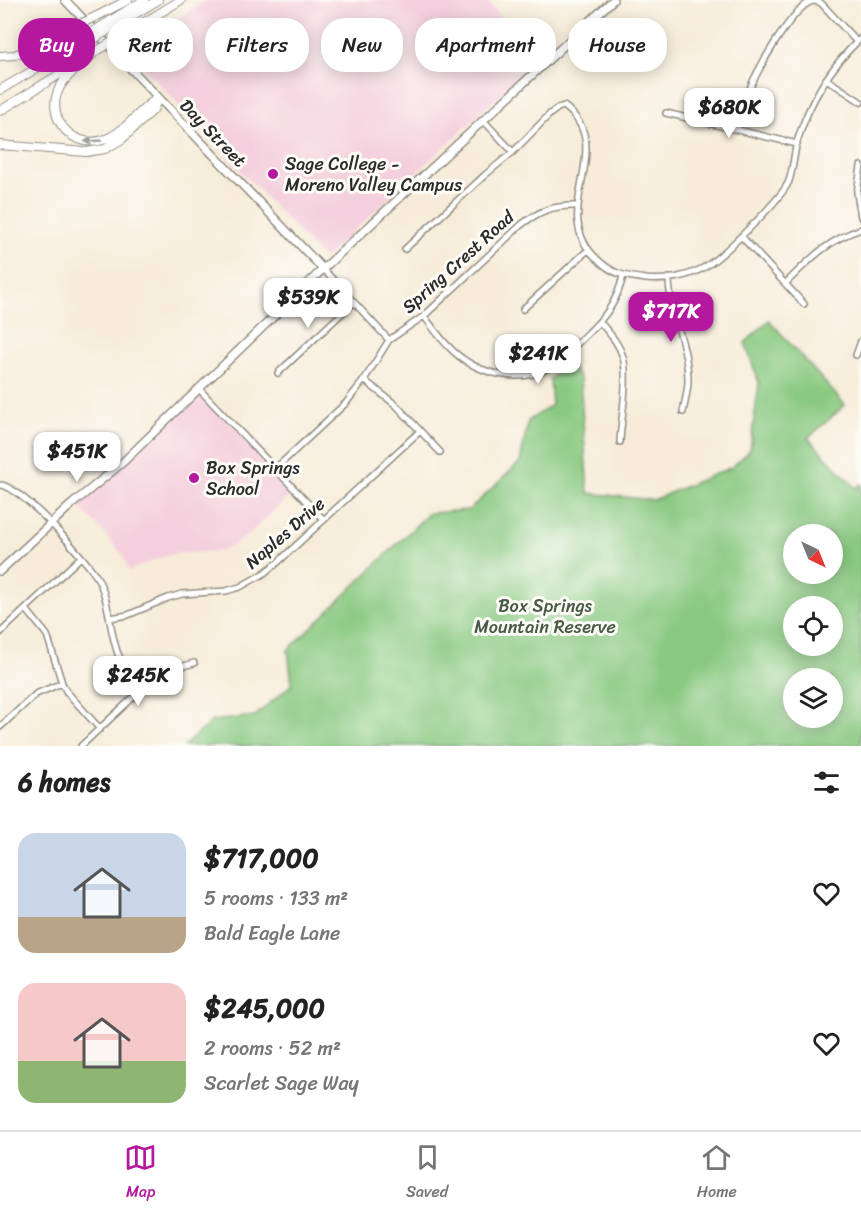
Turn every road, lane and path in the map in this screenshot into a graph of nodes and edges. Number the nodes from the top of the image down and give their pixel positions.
1 (65, 0) edge
2 (128, 0) edge
3 (144, 0) edge
4 (158, 0) edge
5 (181, 0) edge
6 (613, 0) edge
7 (120, 18) edge
8 (124, 18) edge
9 (107, 27) edge
10 (859, 40) edge
11 (95, 53) edge
12 (0, 56) edge
13 (64, 72) edge
14 (74, 72) edge
15 (826, 79) junction
16 (0, 90) edge
17 (158, 98) junction
18 (861, 102) edge
19 (0, 111) edge
20 (666, 113) dead end
21 (483, 120) junction
22 (737, 129) junction
23 (797, 144) junction
24 (0, 145) edge
25 (513, 152) junction
26 (861, 166) edge
27 (577, 206) junction
28 (861, 218) edge
29 (861, 230) edge
30 (741, 236) junction
31 (405, 249) dead end
32 (588, 250) junction
33 (323, 270) junction
34 (623, 276) junction
35 (669, 278) junction
36 (786, 283) junction
37 (353, 303) junction
38 (804, 304) dead end
39 (523, 309) dead end
40 (424, 316) junction
41 (600, 322) junction
42 (389, 340) junction
43 (861, 341) edge
44 (856, 355) dead end
45 (278, 373) dead end
46 (364, 380) junction
47 (200, 389) junction
48 (682, 412) dead end
49 (420, 431) junction
50 (620, 442) dead end
51 (440, 452) dead end
52 (276, 469) junction
53 (0, 485) edge
54 (324, 520) junction
55 (50, 524) junction
56 (81, 557) junction
57 (0, 571) edge
58 (26, 609) junction
59 (110, 618) junction
60 (0, 633) edge
61 (194, 663) dead end
62 (62, 683) junction
63 (143, 687) junction
64 (0, 727) edge
65 (100, 729) junction
66 (81, 746) edge

1 - 17 main road, Day Street
2 - 12 highway, bridge
3 - 7 highway
4 - 8 highway
5 - 11 highway, bridge
6 - 21 main road
9 - 16 highway, bridge
10 - 15 street
10 - 22 street
13 - 19 highway
17 -> 14 highway
15 - 18 street
15 - 23 street
17 - 24 highway
17 - 33 main road, Day Street
20 - 22 street
21 - 25 street
21 - 33 main road
22 - 23 street
23 - 30 street
25 - 27 street
25 - 31 street
26 - 28 street
27 - 32 street
27 - 40 street, Spring Crest Road
29 - 36 street
30 - 35 street
30 - 36 street
32 - 34 street
32 - 39 street
33 - 37 street, Day Street
33 - 47 main road
34 - 35 street
34 - 41 street
35 - 48 street
36 - 38 street
37 - 42 street, Day Street
37 - 45 street
40 - 41 street
40 - 42 street, Spring Crest Road
41 - 50 street
42 - 46 street, Spring Crest Road
43 - 44 street
46 - 49 street
46 - 52 street, Spring Crest Road
47 - 52 street
47 - 55 main road
49 - 51 street
49 - 54 street, Naples Drive
52 - 54 street
53 - 55 street
54 - 59 street, Naples Drive
55 - 56 street
55 - 57 main road
56 - 58 street
56 - 59 street
58 - 60 street
58 - 62 street
59 - 63 street
61 - 63 street
62 - 64 street
62 - 65 street
63 - 65 street
65 - 66 street

